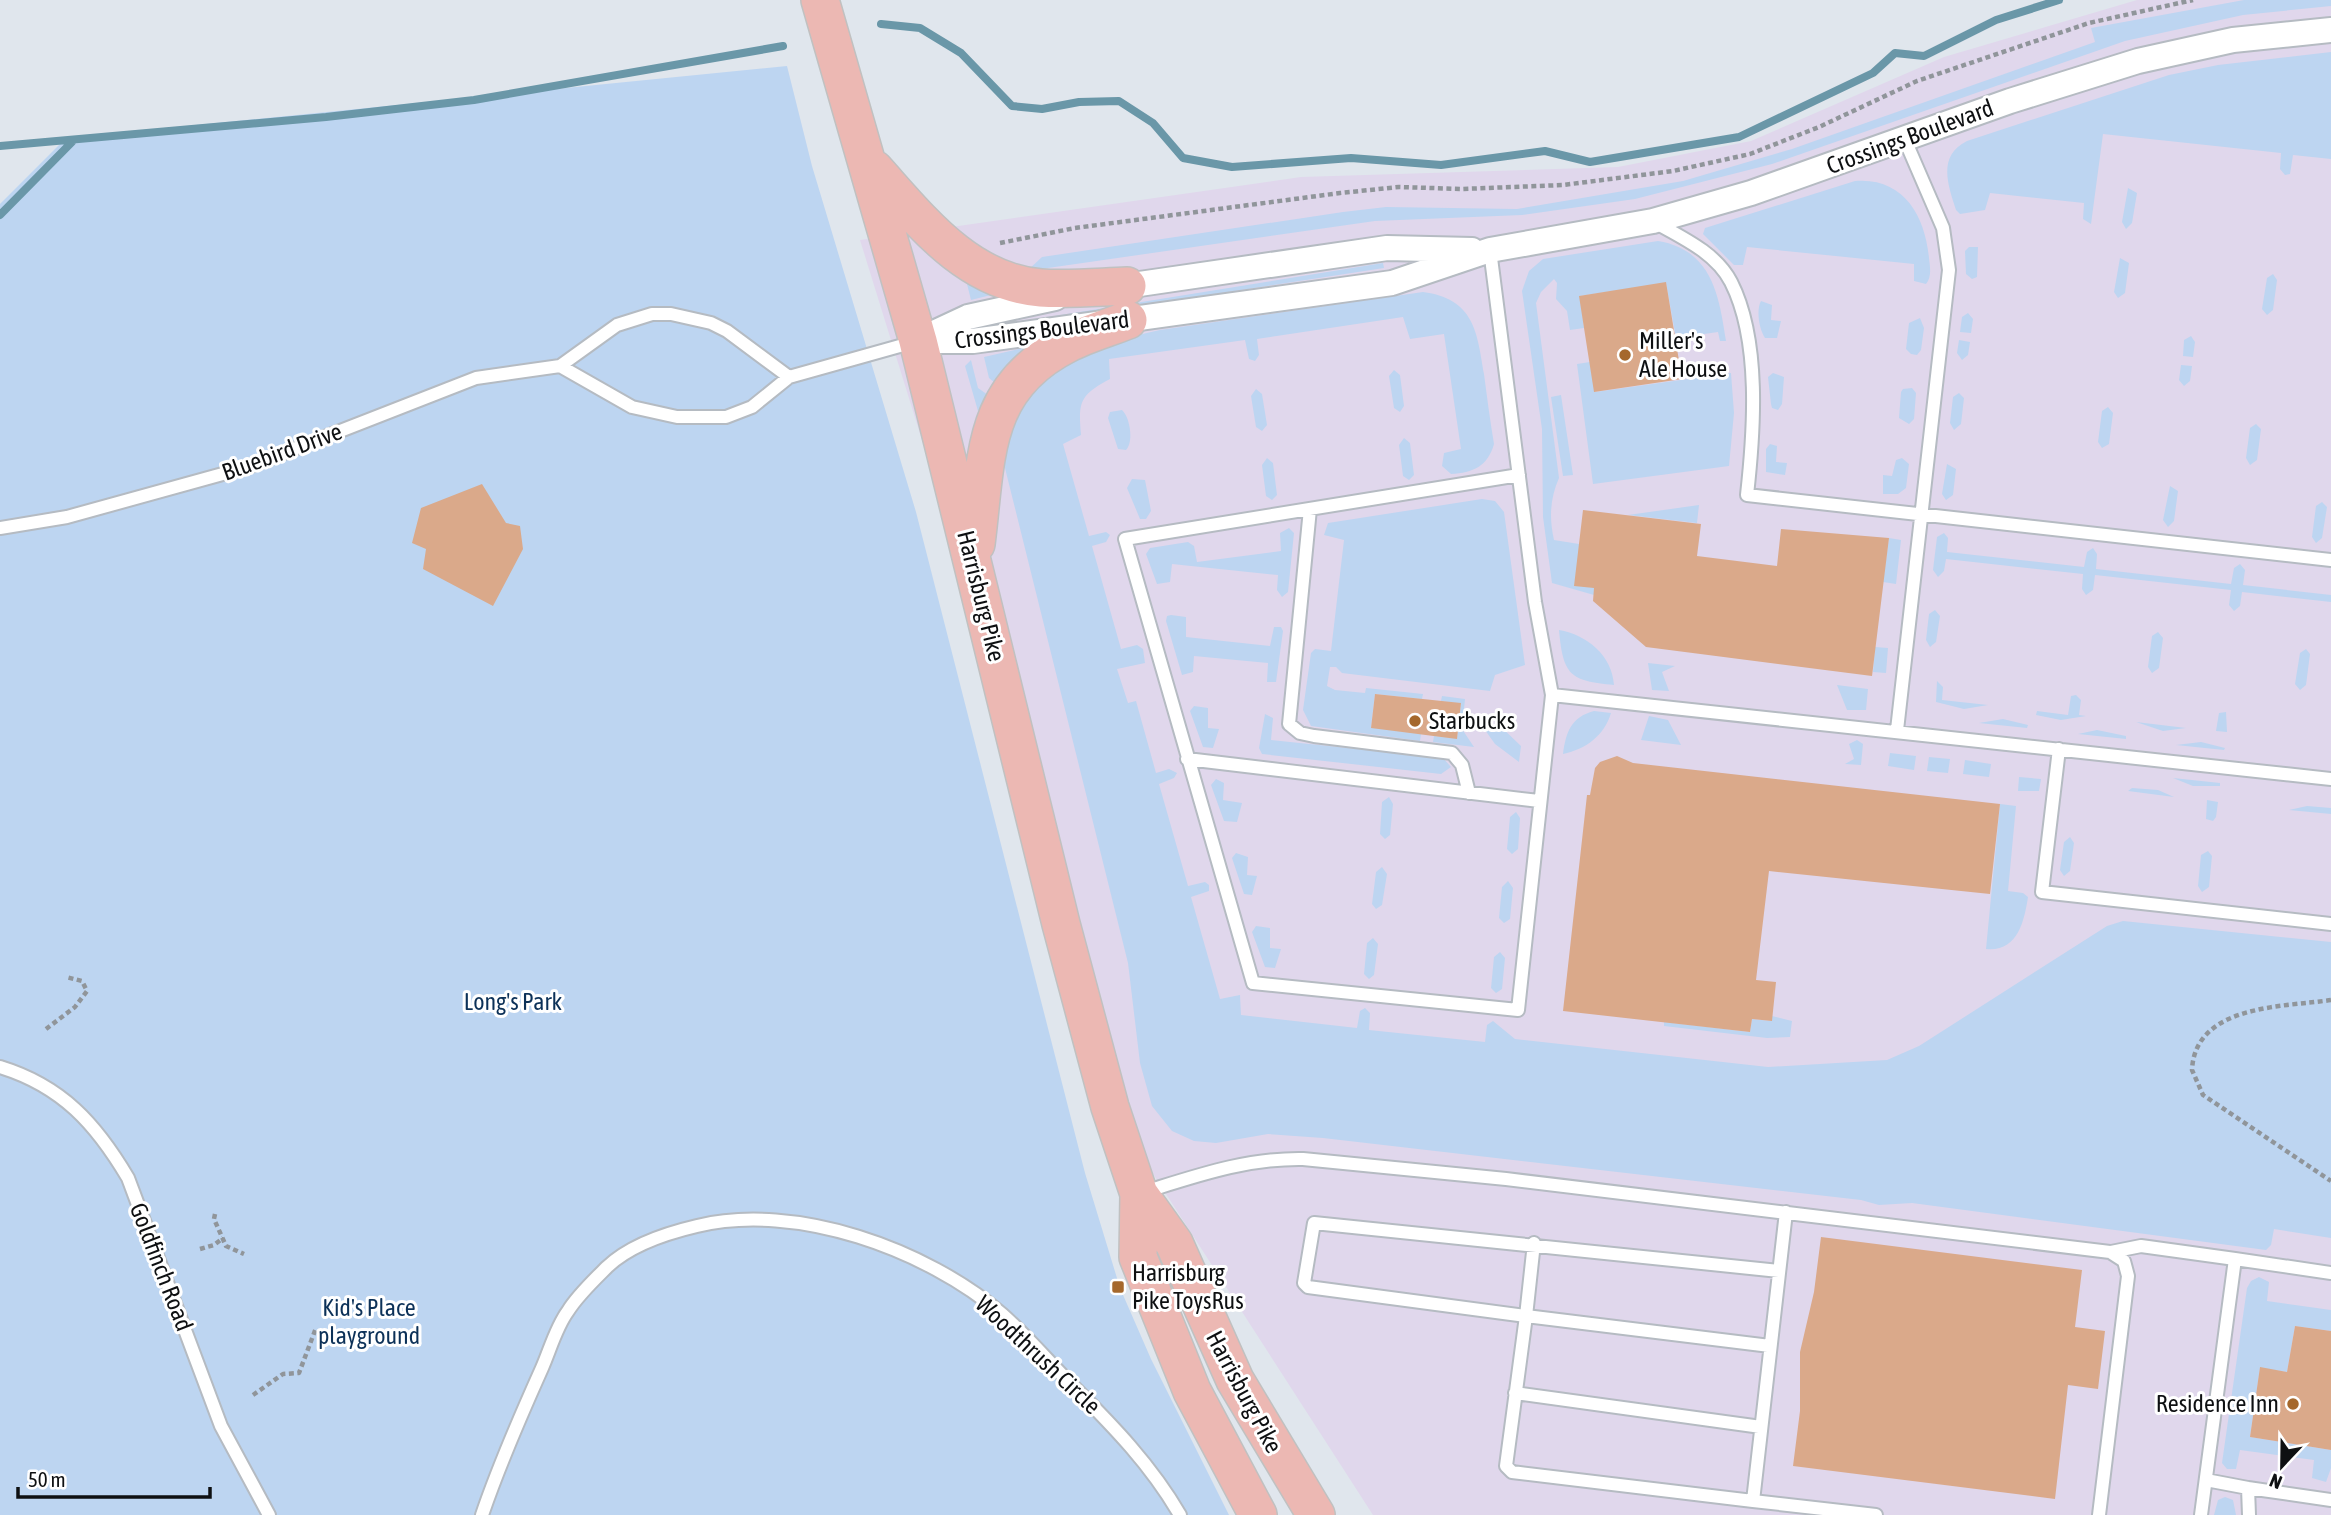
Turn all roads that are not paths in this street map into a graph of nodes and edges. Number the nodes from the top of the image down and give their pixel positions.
1 (820, 0) edge
2 (2331, 30) edge
3 (1905, 141) junction
4 (869, 163) junction
5 (1653, 221) junction
6 (1490, 250) junction
7 (1128, 303) junction
8 (918, 341) junction
9 (560, 366) junction
10 (789, 377) junction
11 (1519, 475) junction
12 (1310, 509) junction
13 (1920, 515) junction
14 (0, 528) edge
15 (2331, 560) edge
16 (973, 565) junction
17 (1552, 695) junction
18 (1897, 730) junction
19 (2059, 749) junction
20 (1187, 759) junction
21 (2331, 779) edge
22 (1469, 793) junction
23 (1539, 801) junction
24 (2331, 924) edge
25 (0, 1067) edge
26 (1139, 1194) junction
27 (1786, 1212) junction
28 (1534, 1243) junction
29 (2110, 1252) junction
30 (2235, 1259) junction
31 (1779, 1271) junction
32 (2331, 1273) edge
33 (1526, 1316) junction
34 (1770, 1346) junction
35 (1515, 1393) junction
36 (1761, 1427) junction
37 (2206, 1480) junction
38 (2248, 1488) junction
39 (2331, 1500) edge
40 (1753, 1501) junction
41 (269, 1515) edge
42 (482, 1515) edge
43 (1180, 1515) edge
44 (1258, 1515) edge
45 (1315, 1515) edge
46 (1876, 1515) edge
47 (2099, 1515) edge
48 (2201, 1515) edge
49 (2249, 1515) edge

1 - 4 main road, Harrisburg Pike
2 - 3 street, Crossings Boulevard
3 - 5 street, Crossings Boulevard
3 - 13 lane
4 - 7 main road
4 - 8 main road, Harrisburg Pike
5 - 6 street, Crossings Boulevard
5 - 13 lane
6 - 7 street, Crossings Boulevard
6 - 7 street, Crossings Boulevard
6 - 11 lane
7 - 8 street, Crossings Boulevard
7 - 8 street, Crossings Boulevard
7 - 16 main road
8 - 10 lane
8 - 16 main road, Harrisburg Pike
9 - 10 lane
9 - 10 lane, Bluebird Drive
9 - 14 lane, Bluebird Drive
11 - 12 lane
11 - 17 lane
12 - 20 lane
12 - 22 lane
13 - 15 lane
13 - 18 lane
16 - 26 main road, Harrisburg Pike
17 - 18 lane
17 - 23 lane
18 - 19 lane
19 - 21 lane
19 - 24 lane
20 - 22 lane
20 - 23 lane
22 - 23 lane
25 - 41 lane, Goldfinch Road
26 - 27 lane
26 - 44 main road, Harrisburg Pike
26 - 45 main road, Harrisburg Pike
27 - 29 lane
27 - 31 lane
28 - 31 lane
28 - 33 lane
28 - 33 lane
29 - 30 lane
29 - 47 lane
30 - 32 lane
30 - 37 lane
31 - 34 lane
33 - 34 lane
33 - 35 lane
34 - 36 lane
35 - 36 lane
35 - 40 lane
36 - 40 lane
37 - 38 lane
37 - 48 lane
38 - 39 lane
38 - 49 lane
40 - 46 lane
42 - 43 lane, Woodthrush Circle

